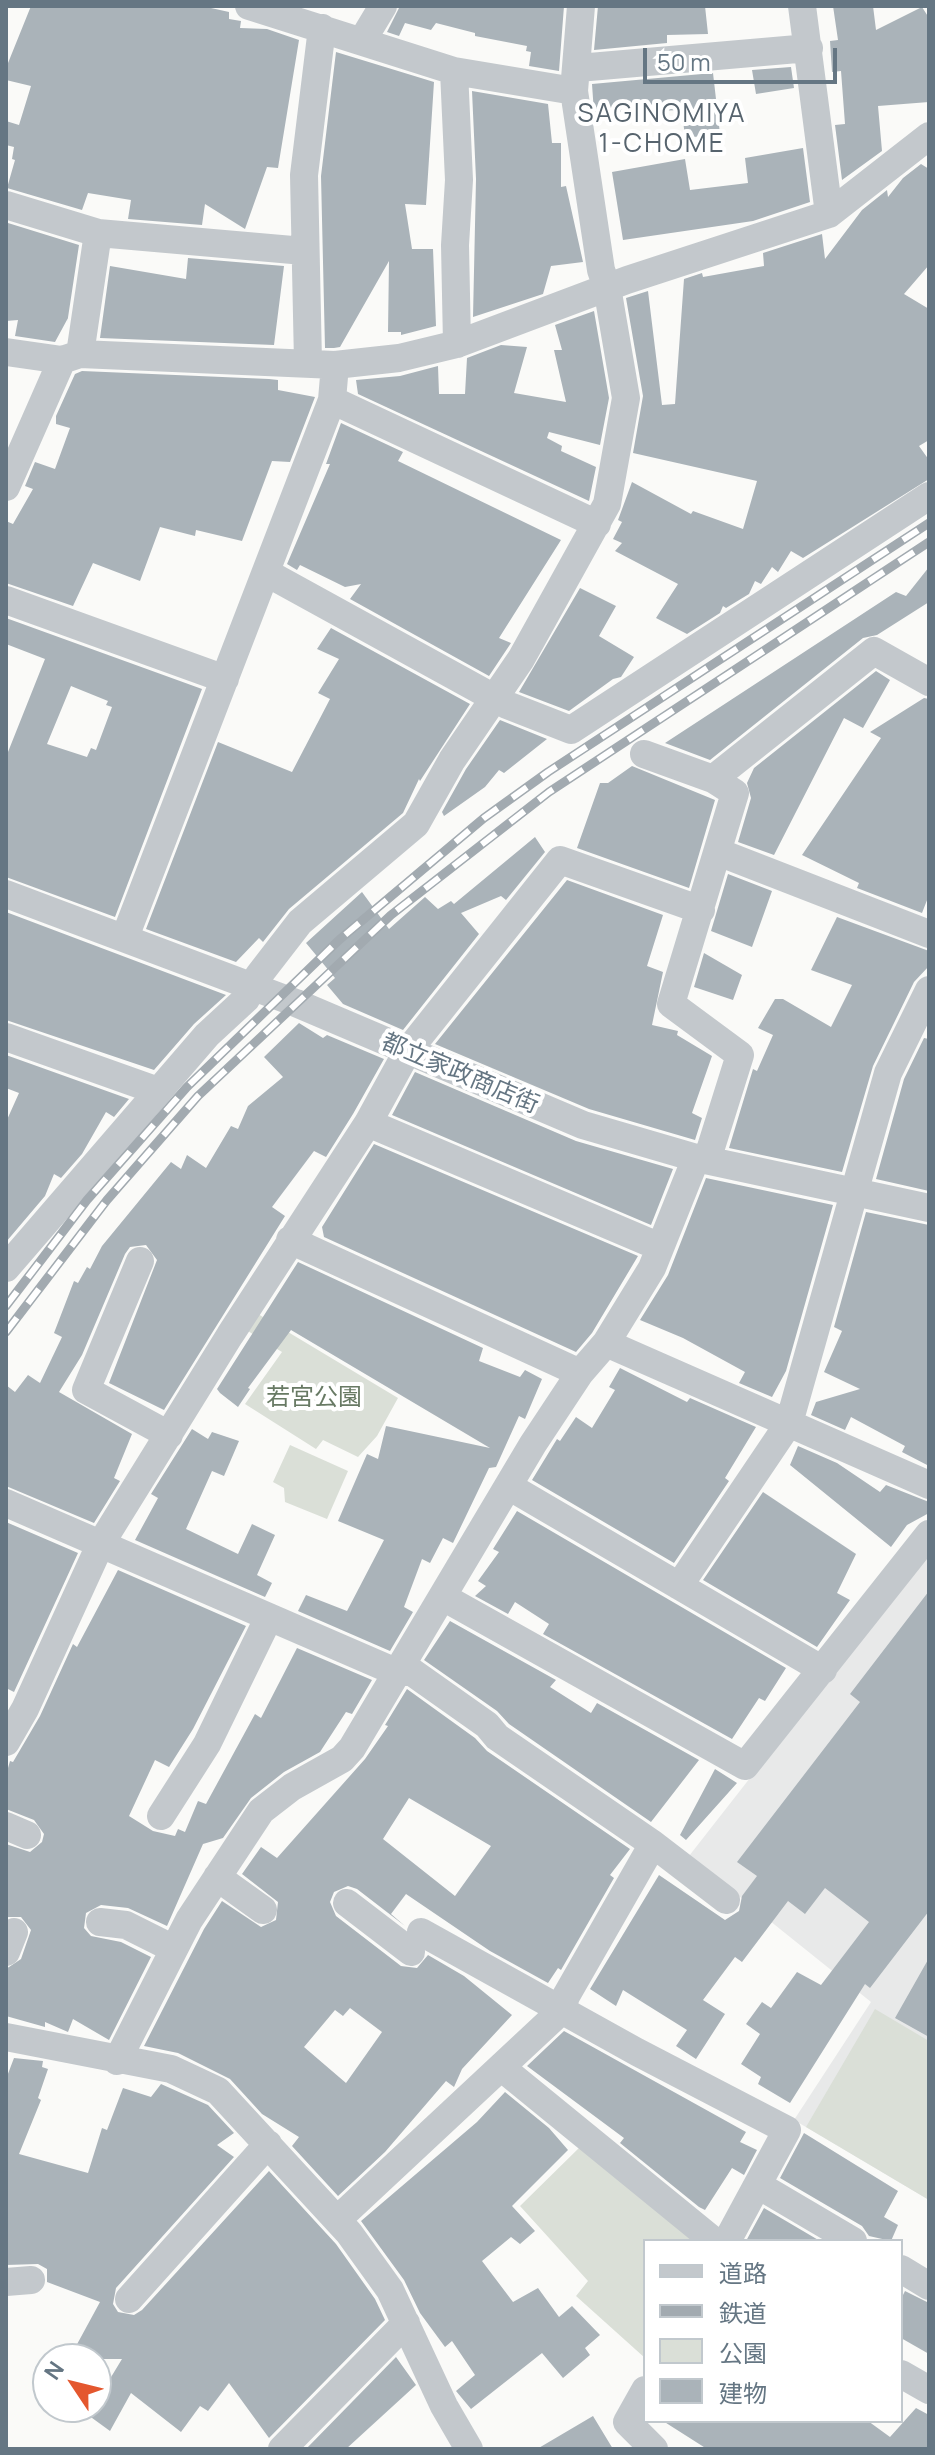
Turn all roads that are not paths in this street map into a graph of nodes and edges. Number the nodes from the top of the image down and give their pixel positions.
1 (249, 6) edge
2 (383, 6) edge
3 (581, 6) edge
4 (802, 6) edge
5 (322, 28) junction
6 (362, 41) junction
7 (809, 48) junction
8 (454, 71) junction
9 (576, 80) junction
10 (926, 144) edge
11 (6, 205) edge
12 (829, 214) junction
13 (98, 233) junction
14 (304, 251) junction
15 (607, 287) junction
16 (457, 344) junction
17 (6, 352) edge
18 (71, 357) junction
19 (322, 363) junction
20 (332, 400) junction
21 (6, 487) edge
22 (929, 496) edge
23 (597, 524) junction
24 (267, 573) junction
25 (6, 600) edge
26 (225, 679) junction
27 (929, 682) edge
28 (496, 698) junction
29 (644, 754) dead end
30 (713, 779) junction
31 (718, 852) junction
32 (6, 894) edge
33 (701, 910) junction
34 (929, 934) edge
35 (125, 937) junction
36 (252, 987) junction
37 (929, 990) edge
38 (923, 1018) edge
39 (6, 1037) edge
40 (407, 1052) junction
41 (158, 1091) junction
42 (368, 1123) junction
43 (702, 1159) junction
44 (855, 1191) junction
45 (929, 1208) edge
46 (290, 1240) junction
47 (660, 1247) junction
48 (8, 1261) edge
49 (140, 1261) dead end
50 (606, 1343) junction
51 (580, 1373) junction
52 (789, 1423) junction
53 (169, 1435) junction
54 (929, 1485) edge
55 (510, 1487) junction
56 (6, 1503) edge
57 (929, 1534) edge
58 (100, 1545) junction
59 (679, 1586) junction
60 (443, 1597) junction
61 (269, 1617) junction
62 (823, 1670) junction
63 (396, 1672) junction
64 (6, 1742) edge
65 (161, 1816) dead end
66 (653, 1844) junction
67 (217, 1877) junction
68 (726, 1900) dead end
69 (347, 1903) dead end
70 (263, 1910) dead end
71 (100, 1922) dead end
72 (174, 1949) junction
73 (562, 2010) junction
74 (6, 2037) edge
75 (117, 2061) junction
76 (502, 2068) junction
77 (268, 2144) junction
78 (758, 2185) junction
79 (337, 2220) junction
80 (712, 2239) edge
81 (728, 2239) edge
82 (850, 2239) edge
83 (903, 2270) edge
84 (929, 2286) edge
85 (129, 2299) dead end
86 (406, 2323) junction
87 (903, 2375) edge
88 (929, 2390) edge
89 (643, 2416) edge
90 (641, 2441) edge
91 (282, 2449) edge
92 (469, 2449) edge

1 - 5 street
2 - 6 street
3 - 9 street
4 - 7 street
5 - 6 street
5 - 14 street
6 - 8 street
7 - 9 street
7 - 12 street
8 - 9 street
8 - 16 street
9 - 15 street
10 - 12 street
11 - 13 street
12 - 15 street
13 - 14 street
13 - 18 street
14 - 19 street
15 - 16 street
15 - 23 street
16 - 19 street
17 - 18 street
18 - 19 street
18 - 21 street
19 - 20 street
20 - 23 street
20 - 24 street
22 - 28 street
23 - 28 street
24 - 26 street
24 - 28 street
25 - 26 street
26 - 35 street
27 - 30 street
28 - 36 street
29 - 30 street
30 - 31 street
31 - 33 street
31 - 34 street
32 - 35 street, 都立家政商店街
33 - 40 street
33 - 43 street
35 - 36 street, 都立家政商店街
36 - 40 street, 都立家政商店街
36 - 41 street
37 - 38 street
38 - 44 street
39 - 41 street
40 - 42 street
40 - 43 street, 都立家政商店街
41 - 48 street
42 - 46 street
42 - 47 street
43 - 44 street, 都立家政商店街
43 - 47 street
44 - 45 street, 都立家政商店街
44 - 52 street
46 - 51 street
46 - 53 street
47 - 50 street
49 - 53 street
50 - 51 street
50 - 52 street
51 - 55 street
52 - 54 street
52 - 59 street
53 - 58 street
55 - 59 street
55 - 60 street
56 - 58 street
57 - 62 street
58 - 61 street
58 - 64 street
59 - 62 street
60 - 62 street
60 - 63 street
61 - 63 street
61 - 65 street
63 - 66 street
63 - 67 street
66 - 68 street
66 - 73 street
67 - 70 street
67 - 72 street
69 - 73 street
71 - 72 street
72 - 75 street
73 - 76 street
73 - 78 street
74 - 75 street
75 - 77 street
76 - 79 street
76 - 80 street
77 - 79 street
77 - 85 street
78 - 81 street
78 - 82 street
79 - 86 street
83 - 84 street
86 - 91 street
86 - 92 street
87 - 88 street
89 - 90 street

